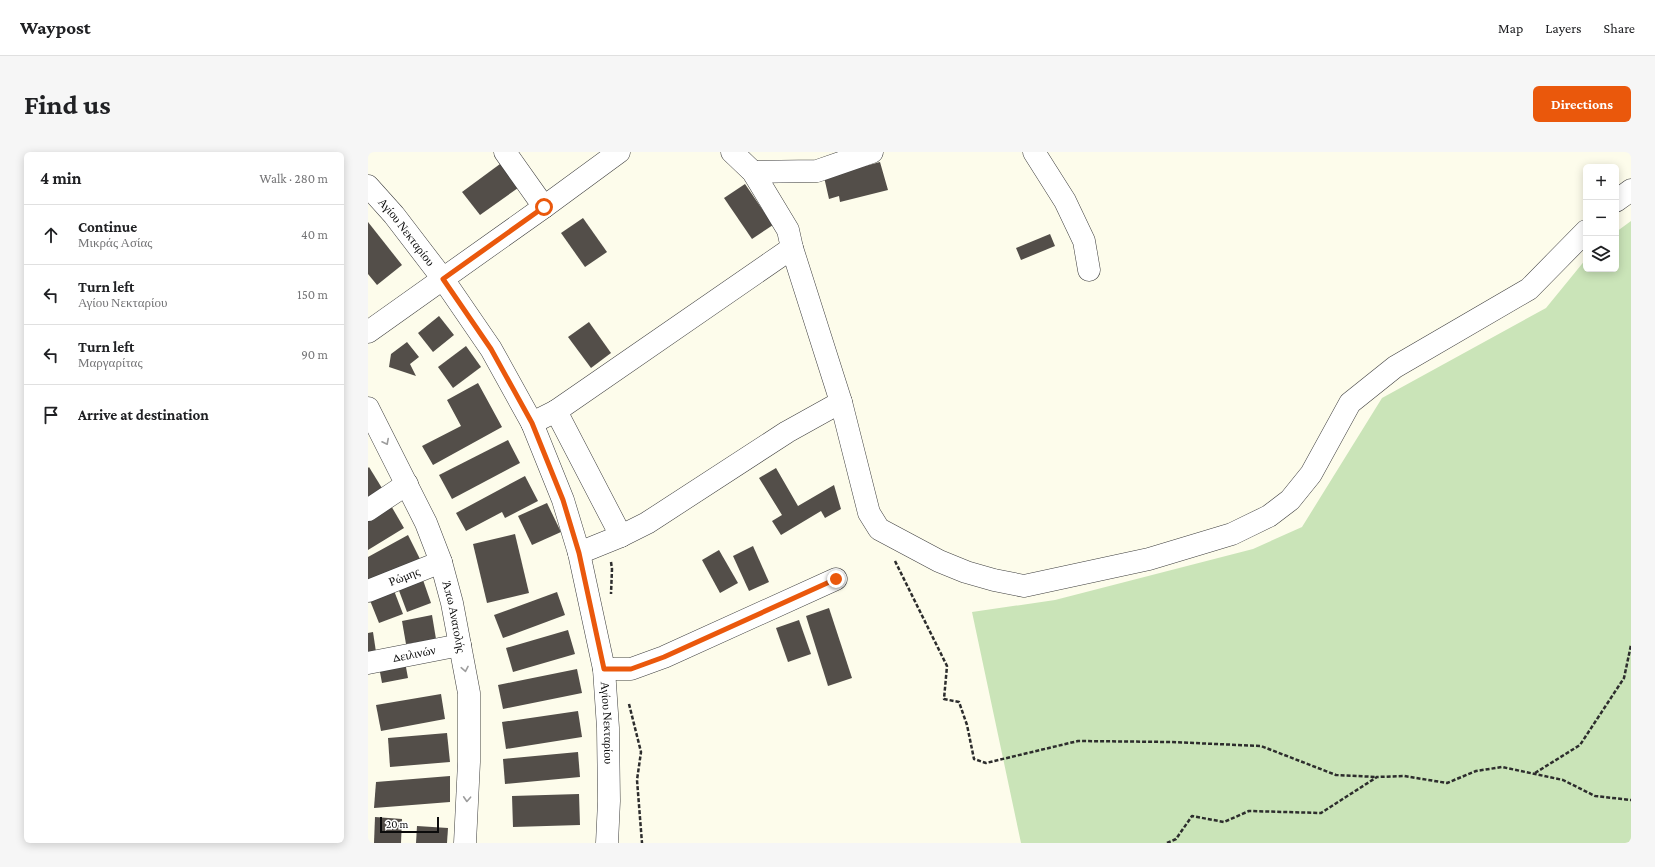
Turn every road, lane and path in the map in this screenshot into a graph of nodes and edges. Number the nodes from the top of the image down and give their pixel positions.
1 (505, 152) edge
2 (619, 152) edge
3 (732, 152) edge
4 (872, 152) edge
5 (1034, 152) edge
6 (753, 172) junction
7 (368, 186) edge
8 (1631, 190) edge
9 (1617, 200) edge
10 (544, 207) junction
11 (1583, 234) edge
12 (792, 248) junction
13 (1089, 270) dead end
14 (443, 279) junction
15 (368, 332) edge
16 (841, 402) junction
17 (368, 408) edge
18 (556, 411) junction
19 (532, 423) junction
20 (407, 484) junction
21 (368, 510) edge
22 (621, 536) junction
23 (579, 553) junction
24 (892, 556) dead end
25 (441, 562) junction
26 (836, 579) dead end
27 (368, 591) edge
28 (460, 644) junction
29 (1631, 645) edge
30 (368, 663) edge
31 (604, 669) junction
32 (1535, 773) junction
33 (1377, 777) junction
34 (1631, 800) edge
35 (465, 843) edge
36 (607, 843) edge
37 (1167, 843) edge

1 - 10 street
2 - 10 street
3 - 6 street
4 - 6 street
5 - 13 street
6 - 12 street
7 - 14 street, Αγίου Νεκταρίου
8 - 9 street
10 - 14 street
11 - 16 street
12 - 16 street
12 - 18 street
14 - 15 street
14 - 19 street, Αγίου Νεκταρίου
16 - 22 street
17 -> 20 street, Άπω Ανατολής
18 - 19 street
18 - 22 street
19 - 23 street, Αγίου Νεκταρίου
20 - 21 street
20 - 25 street, Άπω Ανατολής
22 - 23 street
23 - 31 street, Αγίου Νεκταρίου
24 - 33 path
25 - 27 street, Ρώμης
25 - 28 street, Άπω Ανατολής
26 - 31 street
28 - 30 street, Δειλινών
28 -> 35 street, Άπω Ανατολής
29 - 32 path
31 - 36 street, Αγίου Νεκταρίου
32 - 33 path
32 - 34 path
33 - 37 path

